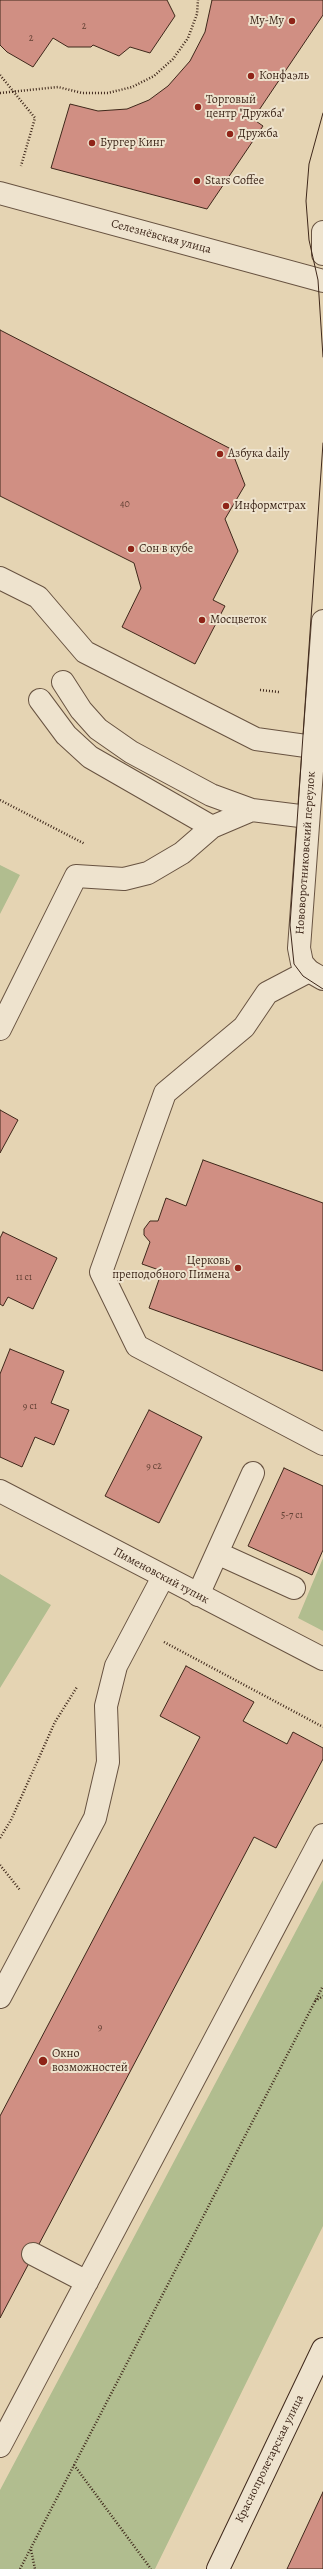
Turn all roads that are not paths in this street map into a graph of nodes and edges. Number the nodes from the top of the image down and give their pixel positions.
1 (0, 193) edge
2 (323, 232) edge
3 (323, 254) edge
4 (323, 281) edge
5 (0, 578) edge
6 (323, 621) edge
7 (63, 682) dead end
8 (40, 700) dead end
9 (313, 747) junction
10 (317, 780) edge
11 (252, 810) junction
12 (308, 816) junction
13 (212, 827) junction
14 (316, 975) edge
15 (0, 1029) edge
16 (323, 1444) edge
17 (253, 1473) dead end
18 (0, 1491) edge
19 (217, 1554) junction
20 (163, 1577) junction
21 (294, 1588) dead end
22 (198, 1595) junction
23 (323, 1659) edge
24 (323, 1834) edge
25 (0, 1997) edge
26 (33, 2254) dead end
27 (87, 2282) junction
28 (323, 2349) edge
29 (0, 2446) edge
30 (218, 2569) edge

1 - 4 street, Селезнёвская улица
2 - 3 street
5 - 9 street
6 - 9 street, Нововоротниковский переулок
7 - 11 street
8 - 13 street
9 - 10 street, Нововоротниковский переулок
10 - 12 street, Нововоротниковский переулок
11 - 12 street
11 - 13 street
12 - 14 street, Нововоротниковский переулок
13 - 15 street
14 - 16 street
17 - 19 street
18 - 20 street, Пименовский тупик
19 - 21 street
19 - 22 street
20 - 22 street, Пименовский тупик
20 - 25 street
22 - 23 street, Пименовский тупик
24 - 27 street
26 - 27 street
27 - 29 street
28 - 30 street, Краснопролетарская улица

